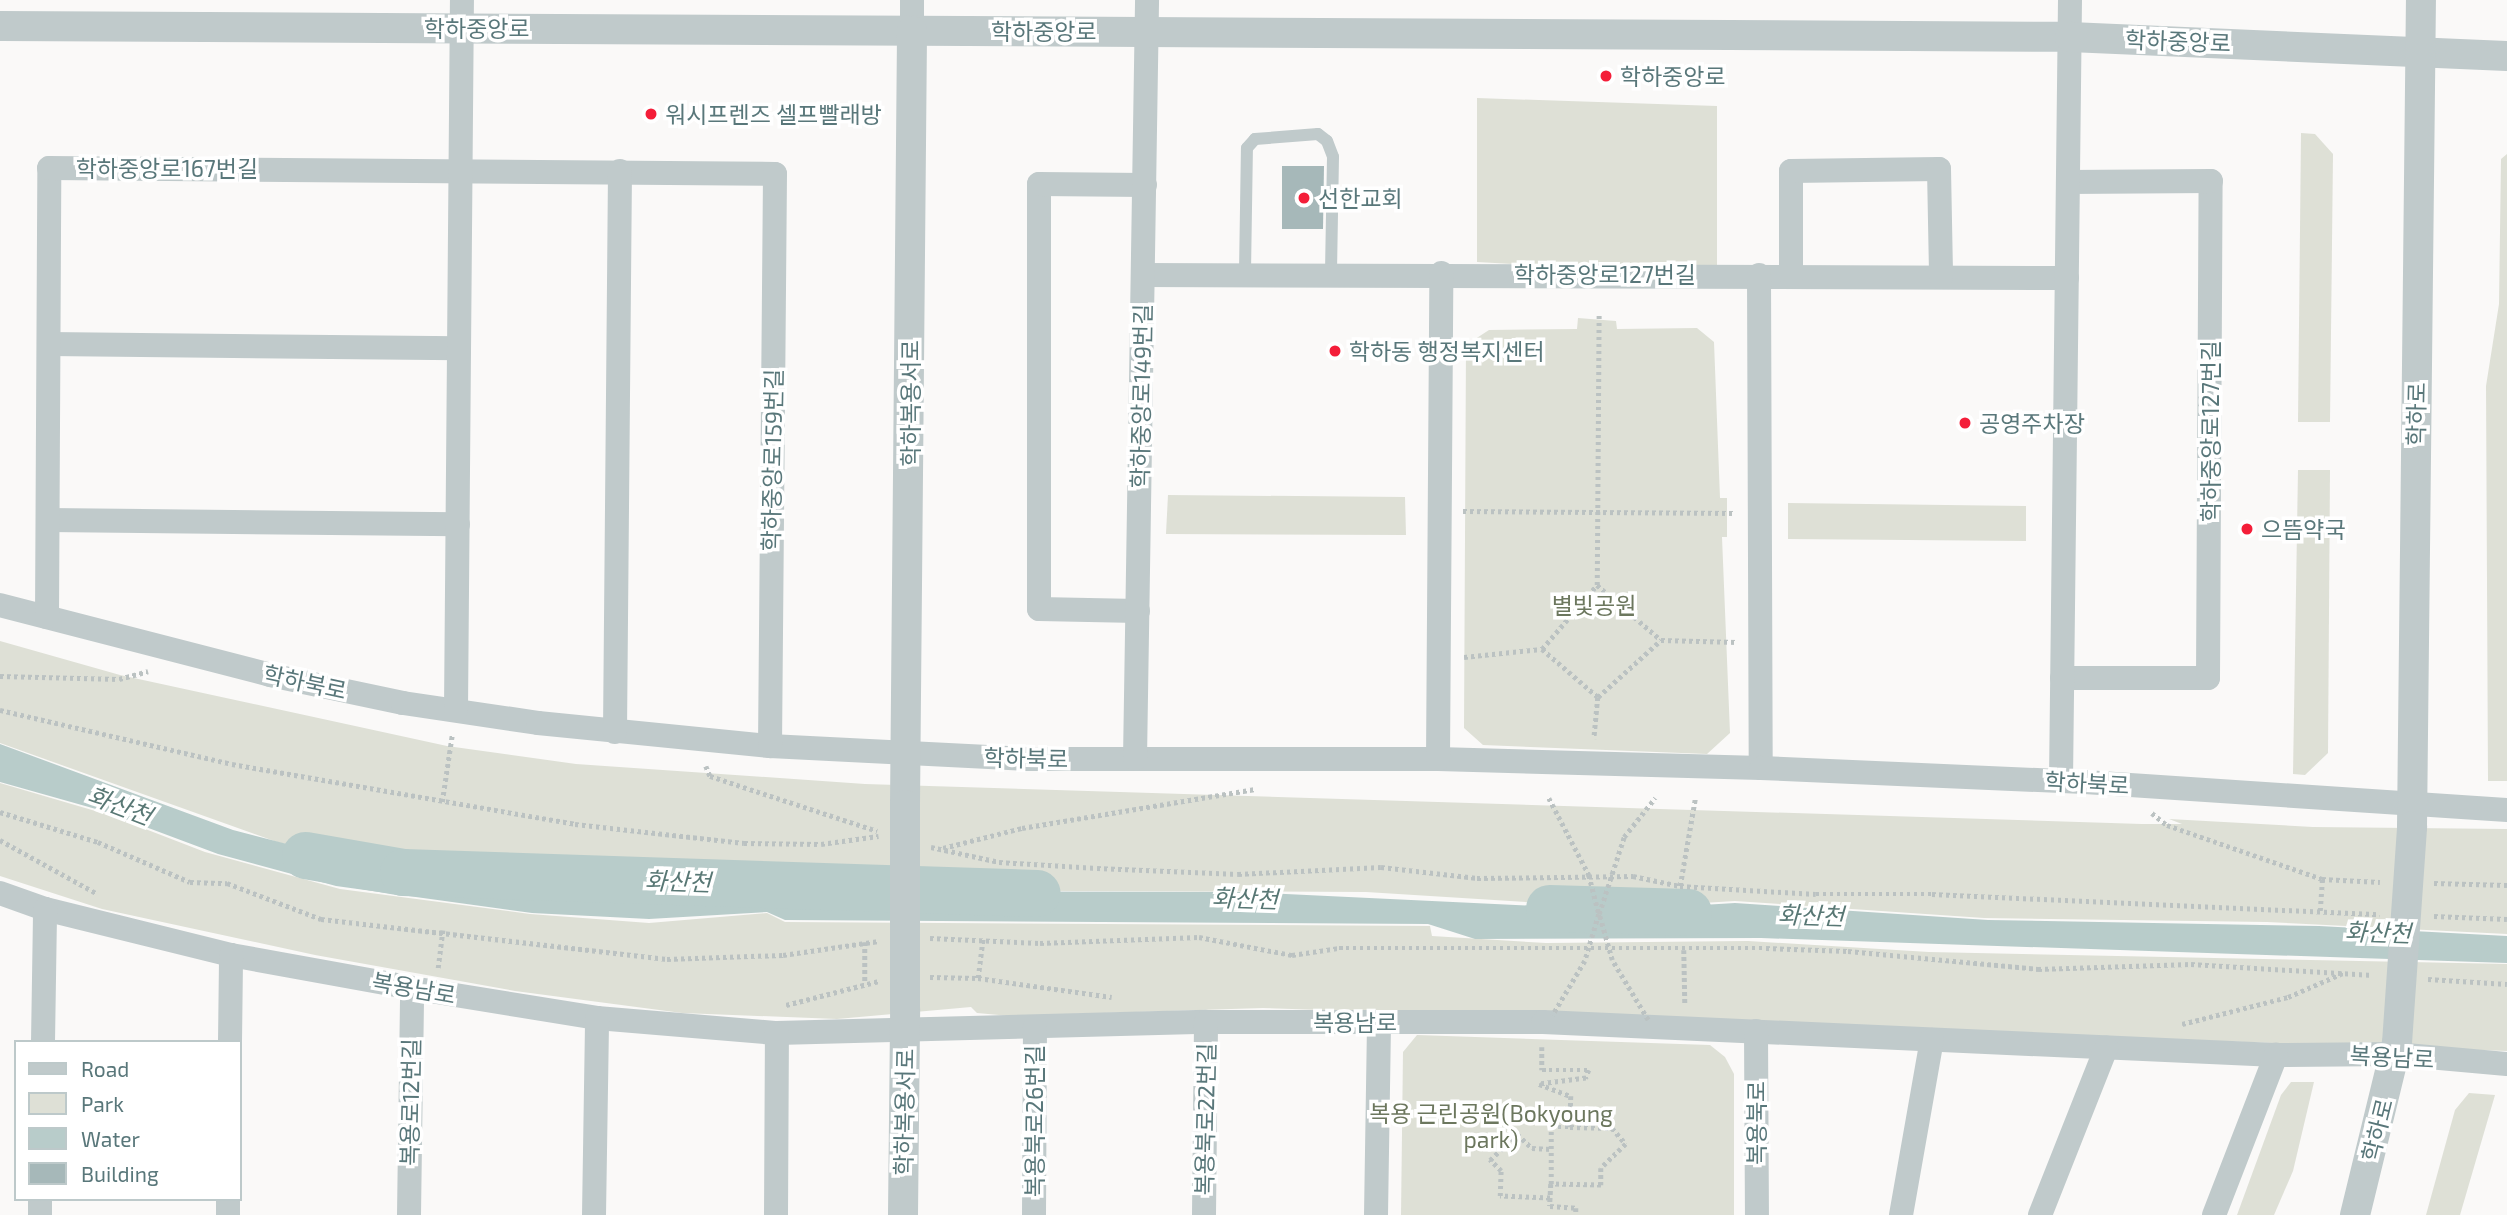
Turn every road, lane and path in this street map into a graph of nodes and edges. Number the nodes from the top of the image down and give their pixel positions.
1 (912, 0) edge
2 (1147, 0) edge
3 (2070, 0) edge
4 (2421, 0) edge
5 (461, 14) edge
6 (0, 26) edge
7 (912, 31) junction
8 (1147, 32) junction
9 (2070, 37) junction
10 (2421, 51) junction
11 (2507, 56) edge
12 (460, 170) junction
13 (620, 171) junction
14 (2068, 182) junction
15 (1145, 185) junction
16 (1245, 272) junction
17 (1331, 272) junction
18 (1440, 273) junction
19 (1143, 275) junction
20 (1759, 275) junction
21 (1791, 276) junction
22 (1941, 277) junction
23 (2067, 278) junction
24 (1599, 312) dead end
25 (49, 344) junction
26 (459, 348) junction
27 (1598, 510) junction
28 (1456, 512) dead end
29 (1735, 513) dead end
30 (48, 520) junction
31 (458, 524) junction
32 (1597, 585) junction
33 (0, 605) edge
34 (1138, 611) junction
35 (47, 617) junction
36 (1661, 640) junction
37 (1737, 642) dead end
38 (1542, 649) junction
39 (1454, 658) dead end
40 (155, 668) dead end
41 (0, 676) edge
42 (2062, 678) junction
43 (1598, 697) junction
44 (0, 710) edge
45 (454, 720) junction
46 (615, 732) junction
47 (1594, 743) dead end
48 (770, 746) junction
49 (906, 755) junction
50 (1135, 759) junction
51 (1438, 759) junction
52 (703, 760) dead end
53 (1760, 768) junction
54 (2061, 781) junction
55 (1254, 789) dead end
56 (1549, 798) dead end
57 (1656, 798) dead end
58 (1695, 799) dead end
59 (442, 802) junction
60 (2507, 810) edge
61 (0, 812) edge
62 (2152, 813) dead end
63 (2412, 817) junction
64 (0, 840) edge
65 (926, 845) dead end
66 (939, 849) junction
67 (2322, 879) junction
68 (2388, 882) dead end
69 (2427, 883) dead end
70 (2507, 885) edge
71 (1680, 886) junction
72 (0, 893) edge
73 (98, 894) dead end
74 (45, 909) junction
75 (2320, 911) junction
76 (1598, 914) junction
77 (2387, 914) dead end
78 (2427, 916) dead end
79 (2507, 919) edge
80 (443, 930) junction
81 (919, 938) dead end
82 (983, 939) junction
83 (892, 940) dead end
84 (865, 942) junction
85 (1684, 950) junction
86 (231, 956) junction
87 (2344, 973) junction
88 (927, 976) dead end
89 (2385, 976) dead end
90 (978, 978) junction
91 (2426, 978) dead end
92 (437, 979) dead end
93 (890, 980) dead end
94 (865, 982) junction
95 (2507, 984) edge
96 (412, 988) junction
97 (1120, 998) dead end
98 (778, 1008) dead end
99 (1685, 1010) dead end
100 (597, 1018) junction
101 (1548, 1019) junction
102 (905, 1020) junction
103 (1648, 1020) dead end
104 (1206, 1022) junction
105 (1380, 1022) junction
106 (1035, 1027) junction
107 (2169, 1027) dead end
108 (1756, 1031) junction
109 (777, 1033) junction
110 (43, 1040) edge
111 (230, 1040) edge
112 (1932, 1040) junction
113 (2106, 1048) junction
114 (2396, 1049) junction
115 (2276, 1055) junction
116 (2507, 1064) edge
117 (1570, 1127) junction
118 (1551, 1149) junction
119 (1551, 1184) junction
120 (1550, 1198) junction
121 (409, 1215) edge
122 (594, 1215) edge
123 (776, 1215) edge
124 (903, 1215) edge
125 (1034, 1215) edge
126 (1204, 1215) edge
127 (1376, 1215) edge
128 (1576, 1215) edge
129 (1757, 1215) edge
130 (1901, 1215) edge
131 (2040, 1215) edge
132 (2214, 1215) edge
133 (2355, 1215) edge

1 - 7 street, 학하복용서로
2 - 8 street, 학하중앙로149번길
3 - 9 street
4 - 10 street, 학하로
5 - 6 street, 학하중앙로
5 - 7 street, 학하중앙로
5 - 12 street
7 - 8 street, 학하중앙로
7 - 49 street, 학하복용서로
8 - 9 street, 학하중앙로
8 - 15 street, 학하중앙로149번길
9 - 10 street, 학하중앙로
9 - 14 street
10 - 11 street, 학하중앙로
10 - 63 street, 학하로
12 - 13 street
12 - 25 street, 학하중앙로167번길
12 - 26 street
13 - 46 street
13 - 48 street, 학하중앙로159번길
14 - 23 street
14 - 42 street, 학하중앙로127번길
15 - 19 street, 학하중앙로149번길
15 - 34 street
16 - 17 street, 학하중앙로127번길
16 - 17 lane
16 - 19 street, 학하중앙로127번길
17 - 18 street, 학하중앙로127번길
18 - 20 street, 학하중앙로127번길
18 - 51 street
19 - 34 street, 학하중앙로149번길
20 - 21 street, 학하중앙로127번길
20 - 53 street
21 - 22 street, 학하중앙로127번길
21 - 22 street
22 - 23 street, 학하중앙로127번길
23 - 42 street
24 - 27 path
25 - 26 street
25 - 30 street, 학하중앙로167번길
26 - 31 street
27 - 28 path
27 - 29 path
27 - 32 path
30 - 31 street
30 - 35 street, 학하중앙로167번길
31 - 45 street
32 - 36 path
32 - 38 path
33 - 35 street, 학하북로
34 - 50 street, 학하중앙로149번길
35 - 45 street, 학하북로
36 - 37 path
36 - 43 path
38 - 39 path
38 - 43 path
40 - 41 path
42 - 54 street
43 - 47 path
44 - 59 path
45 - 46 street, 학하북로
45 - 59 path
46 - 48 street, 학하북로
48 - 49 street, 학하북로
49 - 50 street, 학하북로
49 - 102 street, 학하복용서로, bridge
50 - 51 street, 학하북로
51 - 53 street, 학하북로
52 - 59 path
53 - 54 street, 학하북로
54 - 63 street, 학하북로
55 - 66 path
56 - 76 path, bridge
57 - 76 path, bridge
58 - 71 path
60 - 63 street, 학하북로
61 - 80 path
62 - 67 path
63 - 114 street, 학하로, bridge
64 - 73 path
65 - 66 path
66 - 71 path
67 - 68 path
67 - 75 path
69 - 70 path
71 - 75 path
72 - 74 street, 복용남로
74 - 86 street, 복용남로
74 - 110 street
75 - 77 path
76 - 101 path, bridge
76 - 103 path, bridge
78 - 79 path
80 - 84 path
80 - 92 path
81 - 82 path
82 - 85 path
82 - 90 path
83 - 84 path
84 - 94 path
85 - 87 path
85 - 99 path
86 - 96 street, 복용남로
86 - 111 street
87 - 89 path
87 - 107 path
88 - 90 path
90 - 97 path
91 - 95 path
93 - 94 path
94 - 98 path
96 - 100 street, 복용남로
96 - 121 street, 복용로12번길
100 - 109 street, 복용남로
100 - 122 street
101 - 105 street, 복용남로
101 - 108 street, 복용남로
101 - 117 path
102 - 106 street, 복용남로
102 - 109 street, 복용남로
102 - 124 street, 학하복용서로
104 - 105 street, 복용남로
104 - 106 street, 복용남로
104 - 126 street, 복용북로22번길
105 - 127 street
106 - 125 street, 복용북로26번길
108 - 112 street, 복용남로
108 - 129 street, 복용북로
109 - 123 street
112 - 113 street, 복용남로
112 - 130 street
113 - 115 street, 복용남로
113 - 131 street
114 - 115 street, 복용남로
114 - 116 street, 복용남로
114 - 133 street, 학하로
115 - 132 street
117 - 118 path
117 - 119 path
118 - 119 path
118 - 120 path
119 - 120 path
120 - 128 path

